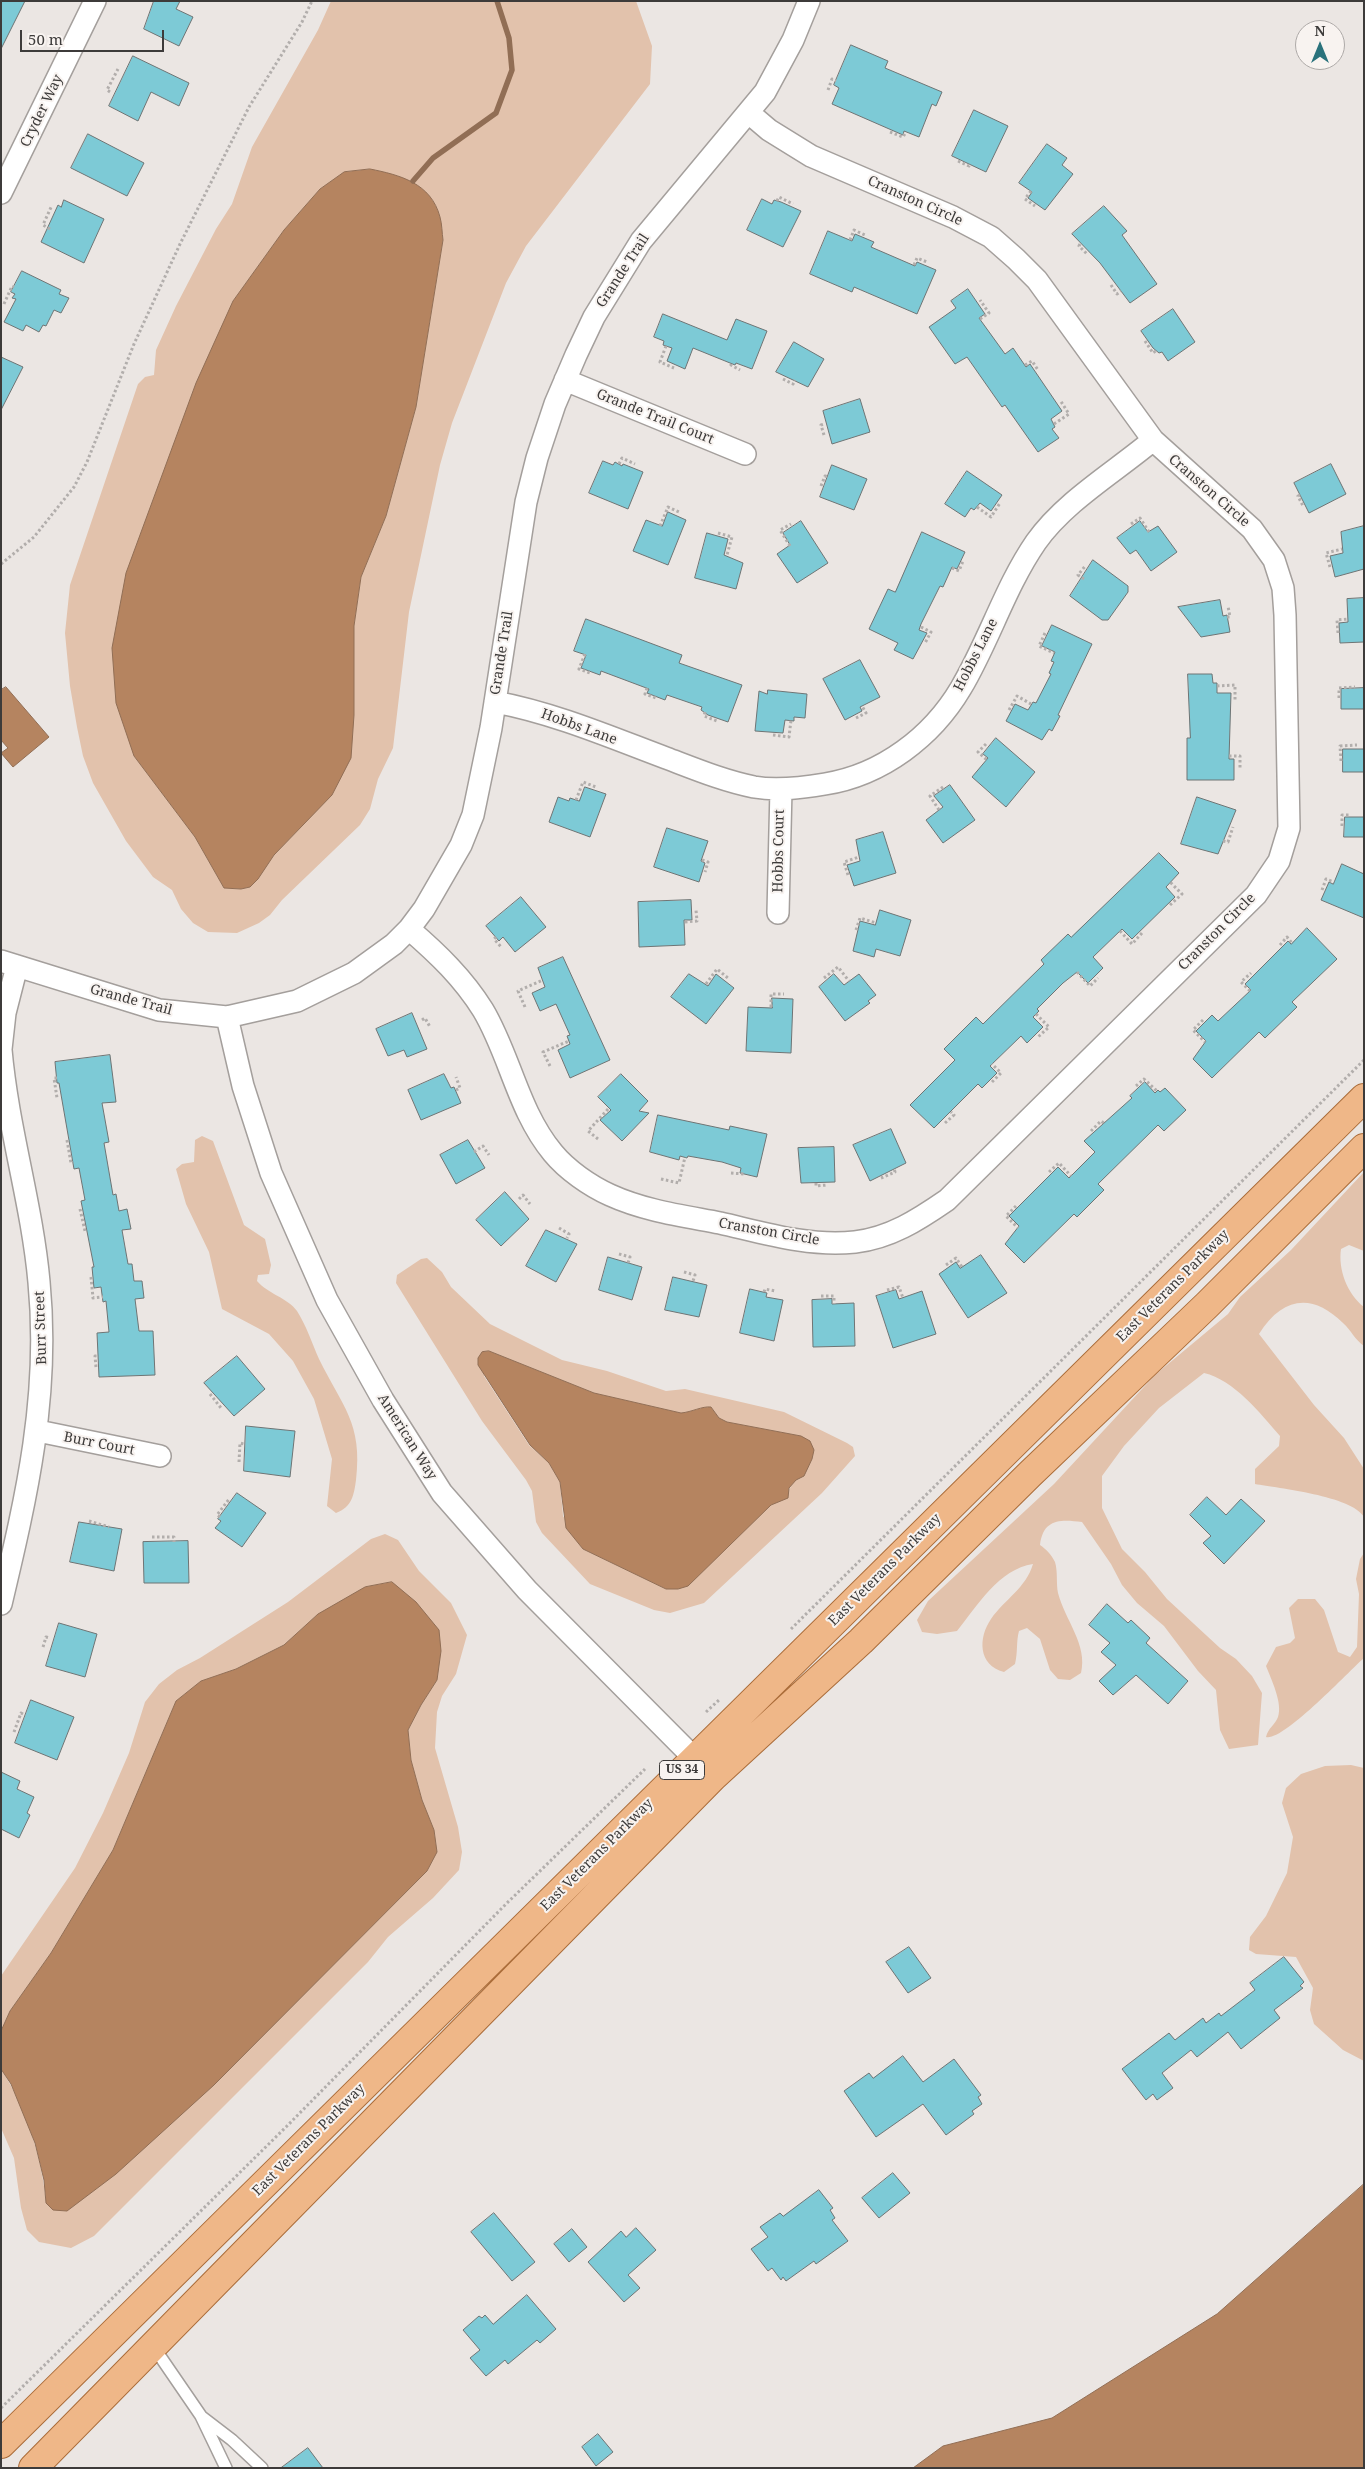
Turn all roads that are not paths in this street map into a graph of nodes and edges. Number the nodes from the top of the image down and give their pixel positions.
1 (95, 1) edge
2 (809, 1) edge
3 (749, 113) junction
4 (1, 193) edge
5 (565, 380) junction
6 (1153, 440) junction
7 (745, 454) dead end
8 (495, 702) junction
9 (781, 789) junction
10 (778, 914) dead end
11 (409, 930) junction
12 (9, 963) edge
13 (227, 1017) junction
14 (1, 1050) edge
15 (1364, 1098) edge
16 (1364, 1148) edge
17 (38, 1432) junction
18 (160, 1456) dead end
19 (1, 1604) edge
20 (694, 1758) junction
21 (713, 1777) junction
22 (153, 2346) junction
23 (201, 2416) junction
24 (1, 2444) edge
25 (33, 2468) edge
26 (226, 2468) edge
27 (262, 2468) edge

1 - 4 street, Cryder Way
2 - 3 street, Grande Trail
3 - 5 street, Grande Trail
3 - 6 street, Cranston Circle
5 - 7 street, Grande Trail Court
5 - 8 street, Grande Trail
6 - 9 street, Hobbs Lane
6 - 11 street, Cranston Circle
8 - 9 street, Hobbs Lane
8 - 11 street, Grande Trail
9 - 10 street, Hobbs Court
11 - 13 street, Grande Trail
12 - 13 street, Grande Trail
12 - 14 street, Burr Street
13 - 20 street, American Way
14 - 17 street, Burr Street
15 - 20 main road, East Veterans Parkway / US 34
16 - 21 main road, East Veterans Parkway / US 34
17 - 18 street, Burr Court
17 - 19 street, Burr Street
20 - 21 street, American Way
20 - 24 main road, East Veterans Parkway / US 34
21 - 22 main road, East Veterans Parkway / US 34
22 - 23 lane
22 - 25 main road, East Veterans Parkway / US 34
23 - 26 lane
23 - 27 lane

